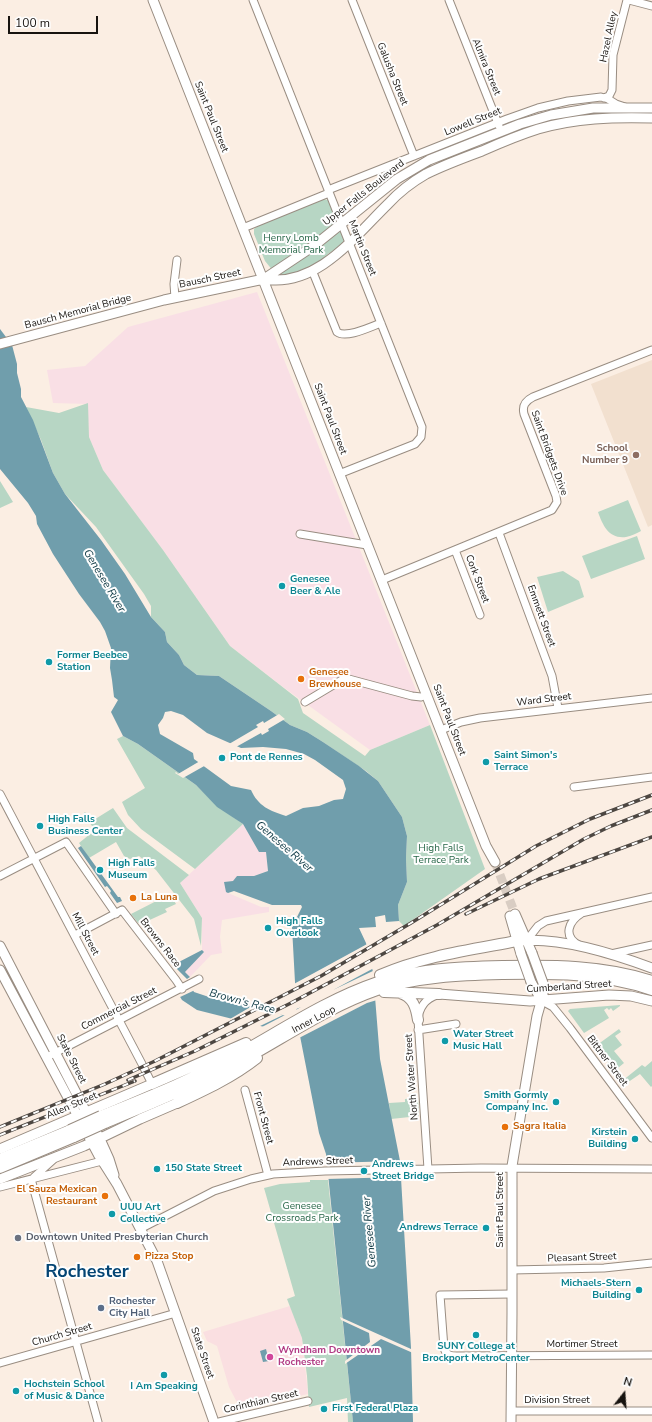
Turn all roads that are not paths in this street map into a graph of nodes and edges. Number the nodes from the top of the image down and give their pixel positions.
1 (153, 0) edge
2 (253, 0) edge
3 (352, 0) edge
4 (449, 0) edge
5 (628, 0) edge
6 (652, 6) edge
7 (604, 98) junction
8 (629, 107) junction
9 (652, 108) edge
10 (652, 118) edge
11 (497, 123) junction
12 (501, 132) junction
13 (505, 141) junction
14 (414, 156) junction
15 (329, 191) junction
16 (342, 224) junction
17 (244, 228) junction
18 (349, 244) junction
19 (177, 260) dead end
20 (312, 270) junction
21 (264, 279) junction
22 (175, 298) junction
23 (161, 301) joint
24 (381, 323) junction
25 (0, 344) edge
26 (652, 350) edge
27 (339, 474) junction
28 (499, 533) junction
29 (300, 534) dead end
30 (367, 545) junction
31 (456, 550) junction
32 (382, 580) junction
33 (480, 615) dead end
34 (427, 695) junction
35 (652, 698) edge
36 (305, 702) dead end
37 (558, 708) junction
38 (440, 730) junction
39 (652, 777) edge
40 (574, 787) dead end
41 (0, 794) edge
42 (34, 859) junction
43 (493, 864) tunnel mouth
44 (0, 876) edge
45 (652, 897) edge
46 (586, 911) junction
47 (119, 912) junction
48 (512, 915) tunnel mouth
49 (75, 935) junction
50 (522, 941) junction
51 (652, 945) edge
52 (0, 946) edge
53 (581, 946) junction
54 (610, 954) junction
55 (652, 968) edge
56 (0, 970) edge
57 (199, 979) dead end
58 (652, 981) edge
59 (377, 985) junction
60 (182, 989) junction
61 (652, 990) edge
62 (392, 992) junction
63 (439, 994) junction
64 (542, 1001) junction
65 (652, 1001) edge
66 (119, 1020) junction
67 (418, 1020) junction
68 (456, 1024) dead end
69 (418, 1030) junction
70 (274, 1033) junction
71 (285, 1036) junction
72 (56, 1053) junction
73 (47, 1057) junction
74 (152, 1084) junction
75 (245, 1090) dead end
76 (177, 1103) joint
77 (82, 1114) junction
78 (103, 1120) junction
79 (72, 1133) junction
80 (650, 1136) edge
81 (96, 1141) junction
82 (0, 1149) edge
83 (59, 1156) junction
84 (0, 1160) edge
85 (102, 1161) junction
86 (0, 1168) edge
87 (511, 1168) junction
88 (428, 1169) junction
89 (652, 1169) edge
90 (268, 1175) junction
91 (0, 1179) edge
92 (31, 1179) junction
93 (117, 1184) junction
94 (0, 1187) edge
95 (140, 1229) junction
96 (652, 1264) edge
97 (512, 1270) junction
98 (512, 1294) junction
99 (176, 1313) junction
100 (76, 1342) junction
101 (512, 1355) junction
102 (652, 1355) edge
103 (0, 1363) edge
104 (308, 1401) dead end
105 (511, 1411) junction
106 (652, 1411) edge
107 (98, 1422) edge
108 (214, 1422) edge
109 (219, 1422) edge
110 (511, 1422) edge

1 - 17 main road, Saint Paul Street
2 - 15 street, Martin Street
3 - 14 street, Galusha Street
4 - 11 street, Almira Street
5 - 6 street
5 - 7 street, Hazel Alley
7 - 8 street, Lowell Street
7 - 11 street, Lowell Street
8 - 9 main road, Upper Falls Boulevard
8 - 12 main road, Upper Falls Boulevard
10 - 13 main road
11 - 12 street, Almira Street
11 - 14 street, Lowell Street
12 - 13 street, Almira Street
12 - 16 main road, Upper Falls Boulevard
13 - 18 main road
14 - 15 street, Lowell Street
15 - 16 street, Martin Street
15 - 17 street, Lowell Street
16 - 18 street, Martin Street
16 - 21 main road, Upper Falls Boulevard
17 - 21 main road, Saint Paul Street
18 - 20 main road
18 - 24 street, Martin Street
19 - 22 street
20 - 21 main road
20 - 24 street
21 - 22 main road, Bausch Street
21 - 27 main road, Saint Paul Street
22 - 23 main road, Bausch Street
23 - 25 main road, Bausch Memorial Bridge
24 - 27 street, Martin Street
26 - 28 street, Saint Bridgets Drive
27 - 30 main road, Saint Paul Street
28 - 31 street, Saint Bridgets Drive
28 - 37 street, Emmett Street
29 - 30 street
30 - 32 main road, Saint Paul Street
31 - 32 street, Saint Bridgets Drive
31 - 33 street, Cork Street
32 - 34 main road, Saint Paul Street
34 - 36 street
34 - 38 main road, Saint Paul Street
35 - 37 street, Ward Street
37 - 38 street, Ward Street
38 - 43 main road, Saint Paul Street
39 - 40 street
41 - 42 street, Mill Street
42 - 44 street
42 - 47 street, Browns Race
42 - 49 street, Mill Street
45 - 46 street
46 - 50 street
46 - 53 street
47 - 49 street
47 - 60 street, Browns Race
48 - 50 main road, Saint Paul Street
49 - 66 street, Mill Street
50 - 53 main road
50 - 59 highway
50 - 64 main road, Saint Paul Street, bridge
50 - 64 main road, Saint Paul Street, bridge
51 - 54 street
52 - 72 main road, State Street
53 - 54 main road
54 - 55 main road
56 - 73 main road, State Street
57 - 60 street, Commercial Street
58 - 59 highway, Inner Loop
59 - 61 highway, Inner Loop
59 - 62 highway
59 - 70 highway, Inner Loop
59 - 71 highway, Inner Loop
60 - 66 street, Commercial Street
62 - 63 highway
62 - 67 highway
63 - 64 main road, Cumberland Street
63 - 67 street, North Water Street
64 - 65 main road, Cumberland Street
64 - 80 street, Bittner Street
64 - 87 main road, Saint Paul Street
66 - 72 street, Commercial Street
66 - 74 street, Mill Street
67 - 69 street, North Water Street
68 - 69 street
69 - 88 street, North Water Street
70 - 74 highway
70 - 78 highway, Inner Loop
71 - 76 highway
71 - 78 highway, Inner Loop
72 - 73 street, Commercial Street
72 - 77 main road, State Street
73 - 77 main road, State Street
74 - 77 main road, Allen Street
75 - 90 street, Front Street
76 - 81 main road
77 - 81 main road, State Street
77 - 82 main road, Allen Street
78 - 79 highway, Inner Loop, bridge
79 - 84 highway, Inner Loop
79 - 86 highway, Inner Loop
81 - 83 main road
81 - 85 main road, State Street
81 - 93 main road, State Street
83 - 91 main road
83 - 92 street
85 - 92 street
85 - 93 main road, State Street
87 - 88 street, Andrews Street
87 - 89 street, Andrews Street
87 - 97 main road, Saint Paul Street
88 - 90 street, Andrews Street
90 - 95 street, Andrews Street
92 - 94 street
92 - 100 street
93 - 95 main road, State Street
95 - 99 main road, State Street
96 - 97 street, Pleasant Street
97 - 98 main road, Saint Paul Street
98 - 101 main road, Saint Paul Street
98 - 101 street, Mortimer Street
99 - 100 street, Church Street
99 - 108 main road, State Street
100 - 103 street, Church Street
100 - 107 street
101 - 102 street, Mortimer Street
101 - 105 main road, Saint Paul Street
104 - 109 street, Corinthian Street
105 - 106 street, Division Street
105 - 110 main road, Saint Paul Street

